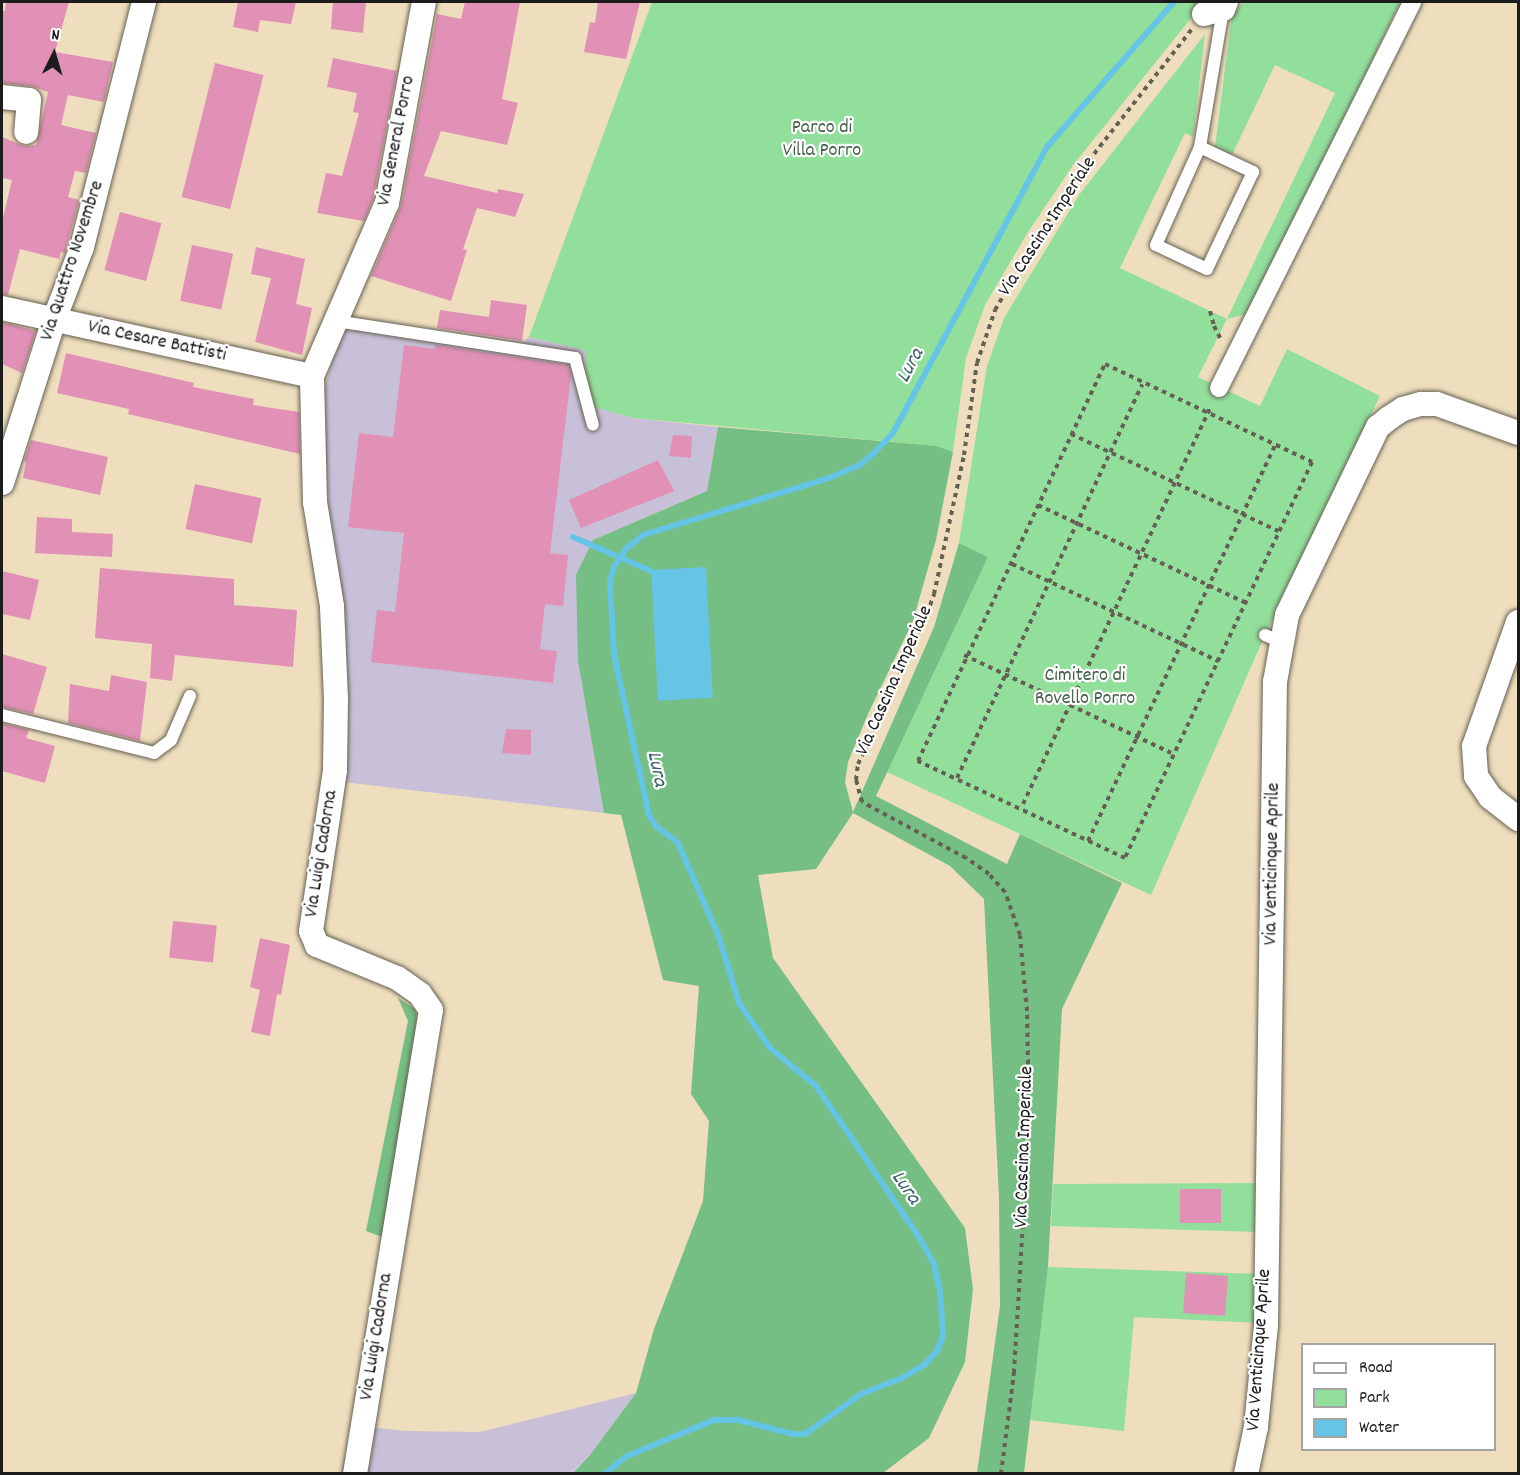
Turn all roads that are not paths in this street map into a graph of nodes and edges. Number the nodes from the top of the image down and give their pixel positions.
1 (144, 2) edge
2 (424, 2) edge
3 (1412, 2) edge
4 (1218, 8) edge
5 (2, 96) edge
6 (26, 132) dead end
7 (1200, 147) junction
8 (2, 308) edge
9 (54, 320) junction
10 (336, 321) junction
11 (312, 376) junction
12 (1219, 388) dead end
13 (593, 425) dead end
14 (1518, 433) edge
15 (2, 483) edge
16 (1518, 622) edge
17 (190, 696) dead end
18 (2, 715) edge
19 (1518, 819) edge
20 (355, 1473) edge
21 (1246, 1473) edge

1 - 9 street, Via Quattro Novembre
2 - 10 street, Via General Porro
3 - 12 street
4 - 7 lane
5 - 6 street
7 - 7 lane
8 - 9 street, Via Cesare Battisti
9 - 11 street, Via Cesare Battisti
9 - 15 street, Via Quattro Novembre
10 - 11 street, Via General Porro
10 - 13 lane
11 - 20 street, Via Luigi Cadorna
14 - 21 street, Via Venticinque Aprile
16 - 19 street
17 - 18 lane

